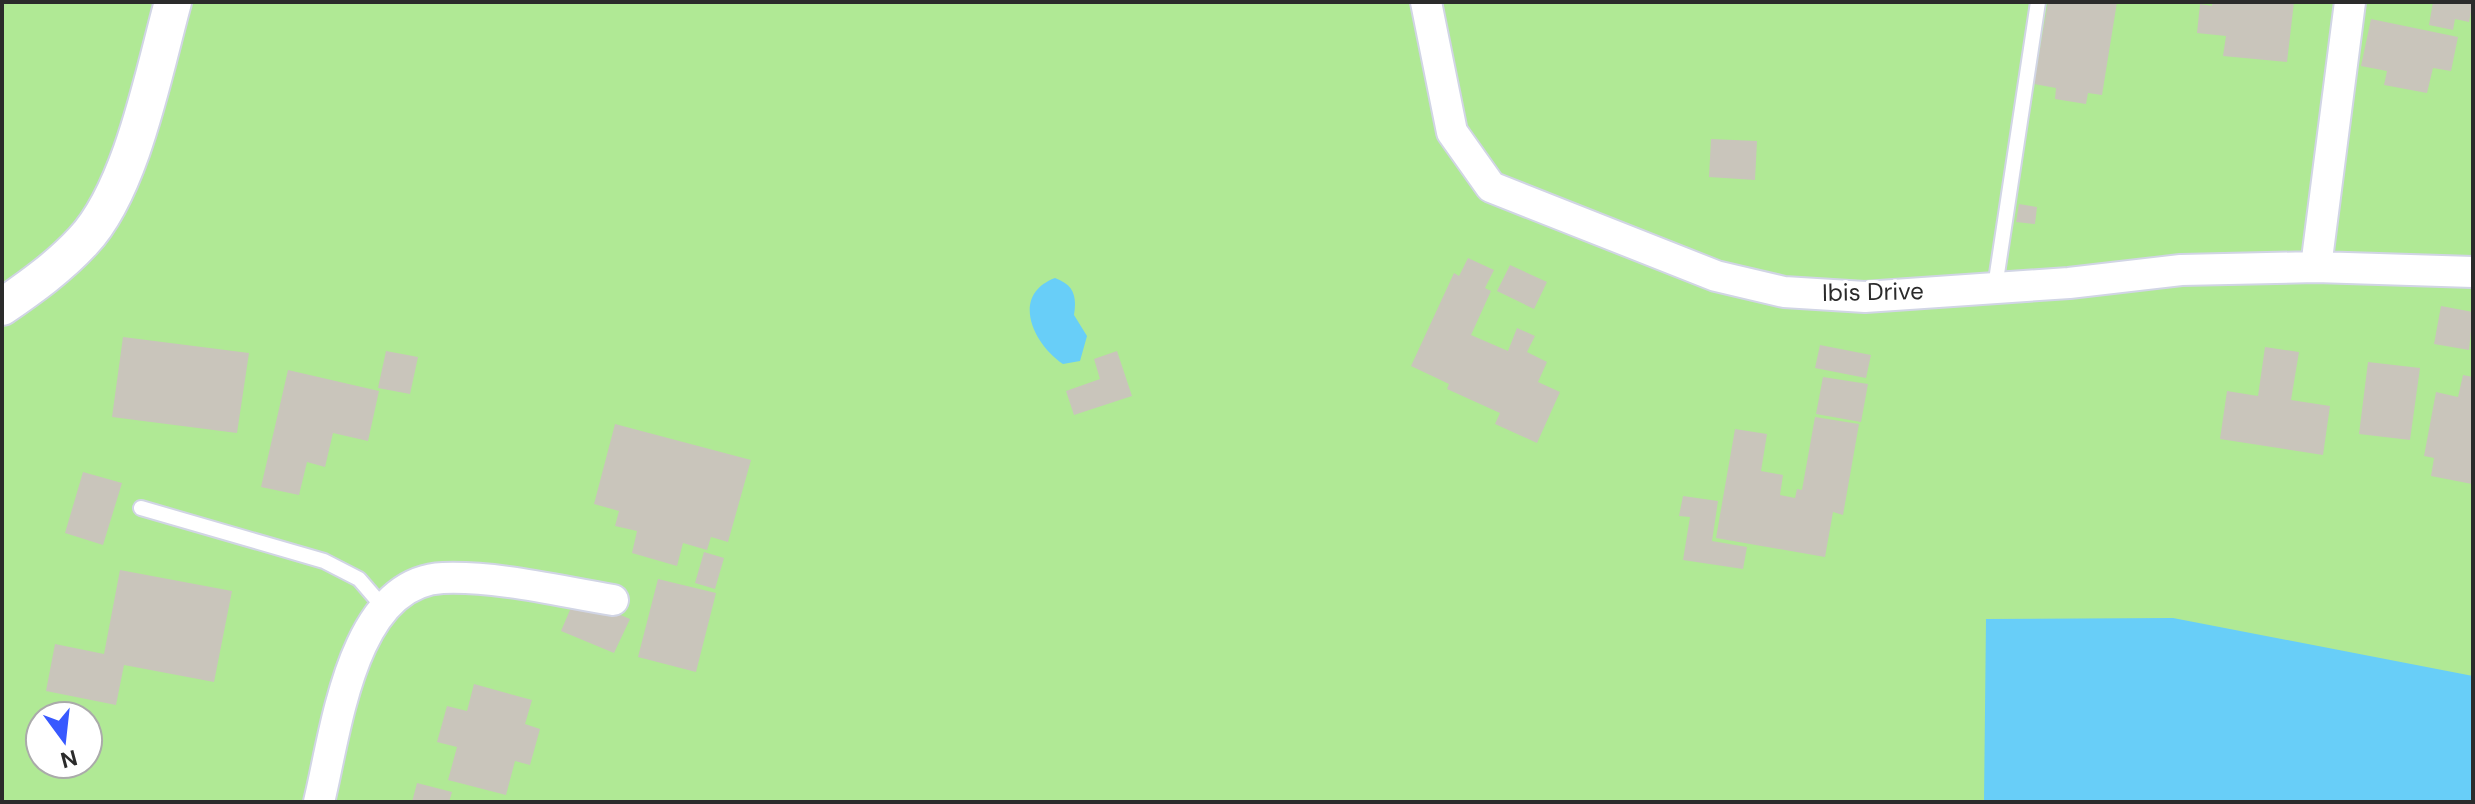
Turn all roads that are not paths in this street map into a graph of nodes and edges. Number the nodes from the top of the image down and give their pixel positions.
1 (173, 2) edge
2 (1426, 2) edge
3 (2038, 2) edge
4 (2350, 2) edge
5 (2316, 267) junction
6 (2473, 272) edge
7 (1995, 287) junction
8 (2, 307) edge
9 (141, 508) dead end
10 (613, 600) dead end
11 (384, 608) junction
12 (319, 802) edge

1 - 8 street
2 - 7 street, Ibis Drive
3 - 7 lane
4 - 5 street
5 - 6 street, Ibis Drive
5 - 7 street, Ibis Drive
9 - 11 lane
10 - 11 street
11 - 12 street

